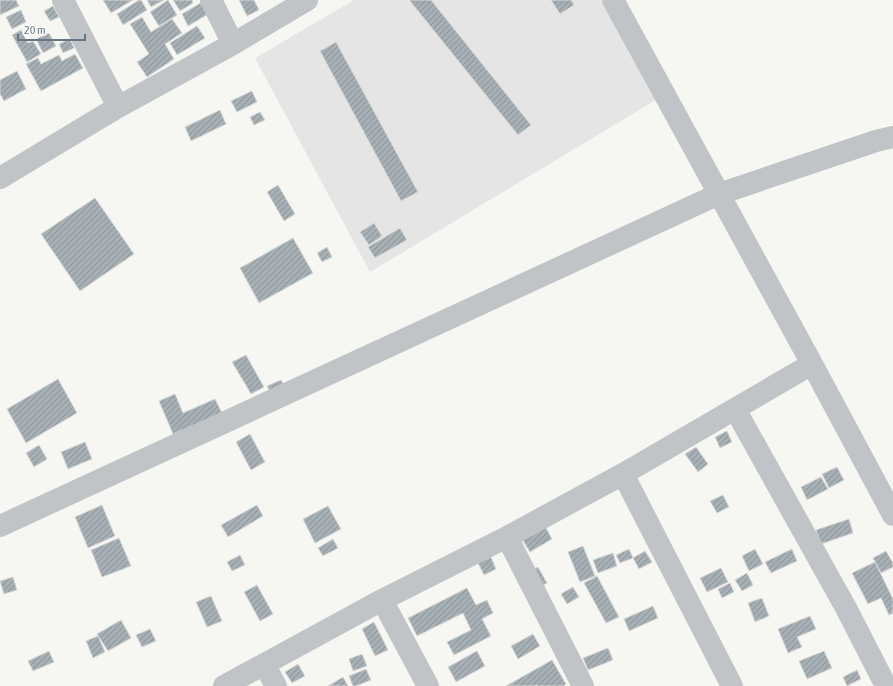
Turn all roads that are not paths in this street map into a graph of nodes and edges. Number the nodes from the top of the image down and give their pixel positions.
1 (63, 0) edge
2 (211, 0) edge
3 (307, 0) edge
4 (613, 0) edge
5 (233, 44) junction
6 (118, 107) junction
7 (893, 137) edge
8 (1, 174) edge
9 (719, 194) junction
10 (812, 364) junction
11 (734, 409) junction
12 (623, 474) junction
13 (893, 515) edge
14 (0, 526) edge
15 (506, 537) junction
16 (382, 600) junction
17 (264, 664) junction
18 (224, 686) edge
19 (276, 686) edge
20 (428, 686) edge
21 (583, 686) edge
22 (732, 686) edge
23 (886, 686) edge

1 - 6 street
2 - 5 street
3 - 5 street
4 - 9 street
5 - 6 street
6 - 8 street
7 - 9 street
9 - 10 street
9 - 14 street
10 - 11 street
10 - 13 street
11 - 12 street
11 - 23 street
12 - 15 street
12 - 22 street
15 - 16 street
15 - 21 street
16 - 17 street
16 - 20 street
17 - 18 street
17 - 19 street

